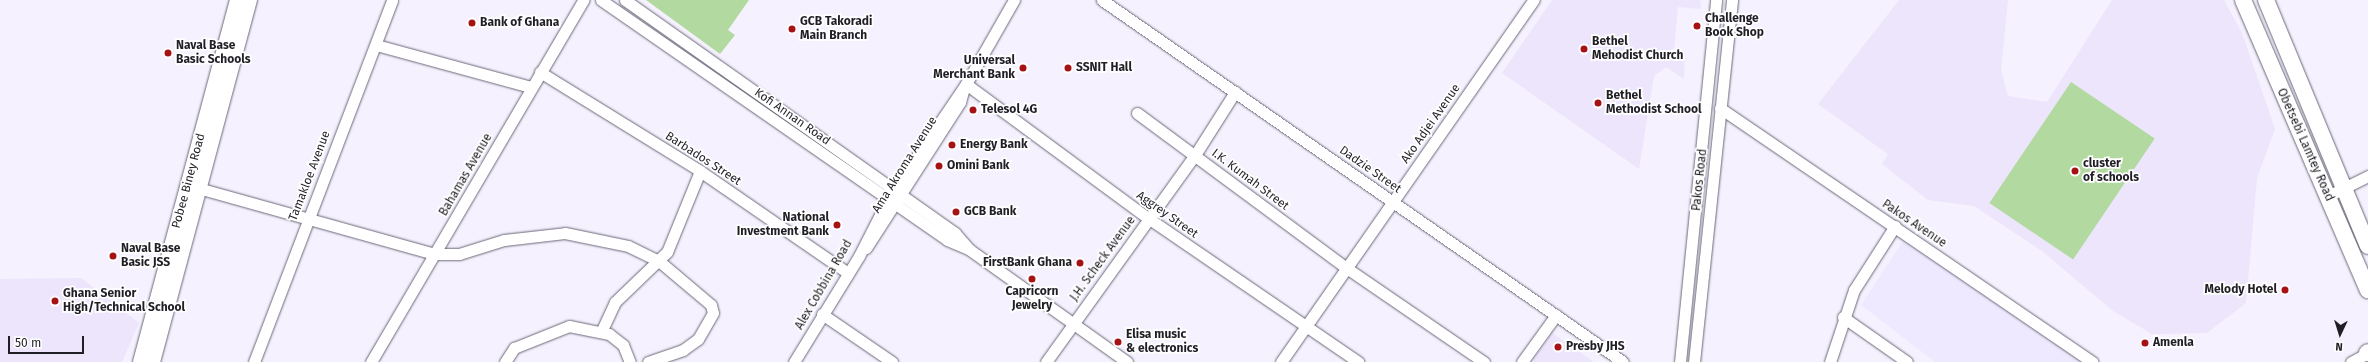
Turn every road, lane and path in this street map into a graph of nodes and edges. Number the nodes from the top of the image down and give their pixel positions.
1 (237, 0) edge
2 (250, 0) edge
3 (392, 0) edge
4 (582, 0) edge
5 (601, 0) edge
6 (625, 0) edge
7 (1014, 0) edge
8 (1102, 0) edge
9 (1534, 0) edge
10 (1708, 0) edge
11 (1716, 0) edge
12 (1732, 0) edge
13 (2243, 0) edge
14 (2266, 0) edge
15 (1715, 12) junction
16 (376, 45) junction
17 (540, 72) junction
18 (966, 84) junction
19 (531, 87) junction
20 (1235, 92) junction
21 (1720, 108) junction
22 (1137, 113) dead end
23 (1194, 155) junction
24 (700, 171) junction
25 (2368, 176) edge
26 (198, 188) junction
27 (2344, 189) junction
28 (2328, 196) junction
29 (894, 197) junction
30 (1393, 201) junction
31 (1148, 218) junction
32 (307, 219) junction
33 (1895, 226) junction
34 (2368, 246) edge
35 (435, 254) junction
36 (659, 261) junction
37 (1348, 269) junction
38 (848, 273) junction
39 (2368, 290) edge
40 (822, 314) junction
41 (1556, 315) junction
42 (1843, 316) junction
43 (1073, 324) junction
44 (1307, 325) junction
45 (602, 330) junction
46 (2368, 353) edge
47 (140, 362) edge
48 (153, 362) edge
49 (254, 362) edge
50 (371, 362) edge
51 (505, 362) edge
52 (630, 362) edge
53 (648, 362) edge
54 (794, 362) edge
55 (892, 362) edge
56 (1046, 362) edge
57 (1127, 362) edge
58 (1281, 362) edge
59 (1358, 362) edge
60 (1484, 362) edge
61 (1522, 362) edge
62 (1623, 362) edge
63 (1680, 362) edge
64 (1694, 362) edge
65 (1830, 362) edge
66 (1907, 362) edge
67 (2092, 362) edge
68 (2351, 362) edge

1 - 47 street, Pobee Biney Road
2 - 26 street, Pobee Biney Road
3 - 16 street, Tamakloe Avenue
4 - 17 street, Bahamas Avenue
5 - 29 street, Kofi Annan Road
6 - 29 street, Kofi Annan Road
7 - 18 street, Ama Akroma Avenue
8 - 20 street, Dadzie Street
9 - 30 street, Ako Adjei Avenue
10 - 15 street
11 - 15 street, Pakos Road
12 - 21 street, Pakos Road
13 - 28 main road, Obetsebi Lamtey Road
14 - 27 main road, Obetsebi Lamtey Road
15 - 63 street, Pakos Road
16 - 19 street
16 - 32 street, Tamakloe Avenue
17 - 19 street, Bahamas Avenue
17 - 24 street, Barbados Street
18 - 29 street, Ama Akroma Avenue
18 - 31 street, Aggrey Street
19 - 35 street, Bahamas Avenue
20 - 23 street, J.H. Scheck Avenue
20 - 30 street, Dadzie Street
21 - 33 street, Pakos Avenue
21 - 64 street, Pakos Road
22 - 23 street, I.K. Kumah Street
23 - 31 street, J.H. Scheck Avenue
23 - 37 street, I.K. Kumah Street
24 - 36 street
24 - 38 street, Barbados Street
25 - 27 street
26 - 32 street
26 - 48 street, Pobee Biney Road
27 - 28 street
27 - 34 main road, Obetsebi Lamtey Road
28 - 39 main road, Obetsebi Lamtey Road
29 - 38 street, Alex Cobbina Road
29 - 43 street, Kofi Annan Road
30 - 37 street, Ako Adjei Avenue
30 - 41 street, Dadzie Street
31 - 43 street, J.H. Scheck Avenue
31 - 44 street, Aggrey Street
32 - 35 street
32 - 49 street, Tamakloe Avenue
33 - 42 street
33 - 67 street, Pakos Avenue
35 - 36 street
35 - 50 street, Bahamas Avenue
36 - 45 street
36 - 53 street
37 - 44 street, Ako Adjei Avenue
37 - 60 street, I.K. Kumah Street
38 - 40 street, Alex Cobbina Road
40 - 54 street, Alex Cobbina Road
40 - 55 street
41 - 61 street
41 - 62 street, Dadzie Street
42 - 65 street
42 - 66 street
43 - 56 street, J.H. Scheck Avenue
43 - 57 street, Kofi Annan Road
44 - 58 street, Ako Adjei Avenue
44 - 59 street, Aggrey Street
45 - 51 street
45 - 52 street
46 - 68 street

